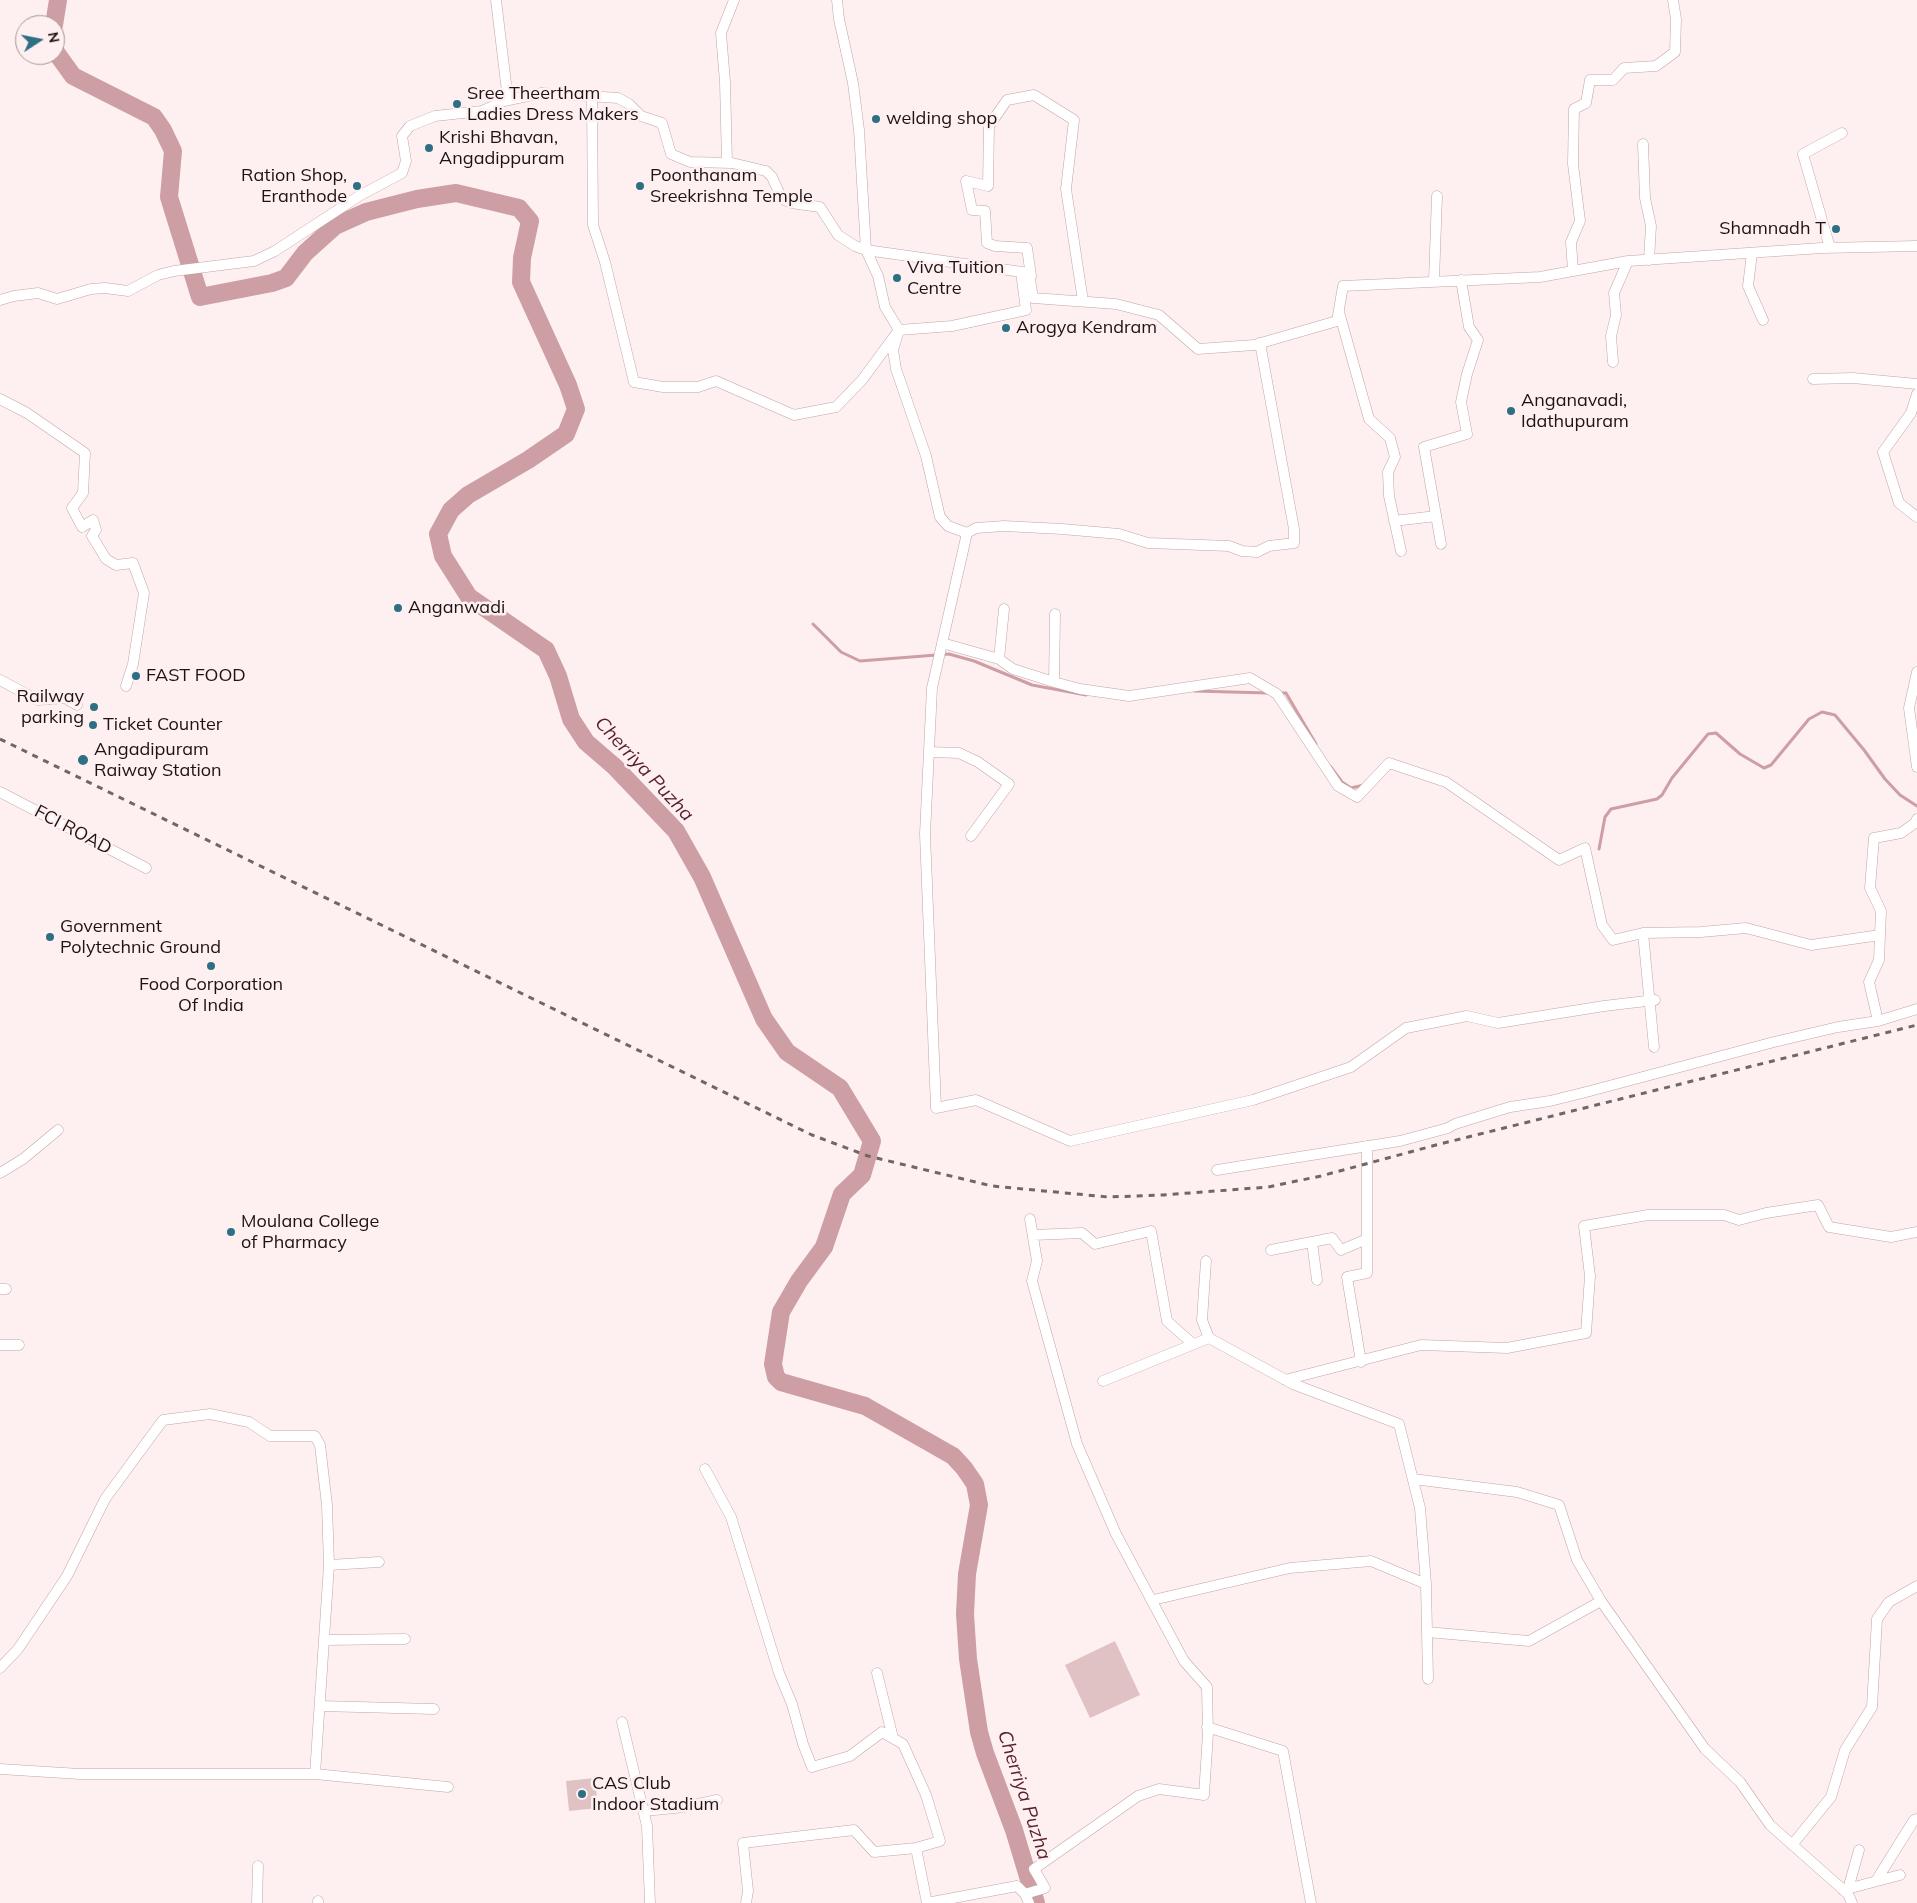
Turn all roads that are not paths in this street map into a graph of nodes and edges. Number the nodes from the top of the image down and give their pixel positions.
1 (496, 0) edge
2 (734, 0) edge
3 (837, 0) edge
4 (1673, 0) edge
5 (592, 98) junction
6 (508, 100) junction
7 (1842, 133) dead end
8 (1643, 144) dead end
9 (727, 163) junction
10 (1437, 196) dead end
11 (1917, 246) edge
12 (1830, 248) junction
13 (866, 250) junction
14 (1752, 253) junction
15 (1649, 260) junction
16 (1628, 261) junction
17 (1573, 271) junction
18 (1026, 274) junction
19 (1434, 280) junction
20 (1461, 280) junction
21 (0, 300) edge
22 (1083, 301) junction
23 (1339, 311) junction
24 (1763, 320) dead end
25 (900, 330) junction
26 (1260, 343) junction
27 (1613, 362) dead end
28 (1813, 379) dead end
29 (1917, 384) edge
30 (1917, 394) edge
31 (0, 399) edge
32 (1436, 516) junction
33 (1917, 517) edge
34 (1394, 521) junction
35 (967, 533) junction
36 (1441, 544) dead end
37 (1401, 552) dead end
38 (1004, 609) dead end
39 (1055, 614) dead end
40 (942, 644) junction
41 (999, 659) junction
42 (1917, 672) edge
43 (0, 680) edge
44 (1054, 682) junction
45 (126, 686) dead end
46 (77, 705) dead end
47 (929, 752) junction
48 (1917, 766) edge
49 (0, 792) edge
50 (1917, 819) edge
51 (971, 836) dead end
52 (146, 868) dead end
53 (1642, 933) junction
54 (1880, 935) junction
55 (1652, 1001) junction
56 (1917, 1009) edge
57 (1878, 1021) junction
58 (1654, 1047) dead end
59 (58, 1130) dead end
60 (1367, 1146) junction
61 (1217, 1170) dead end
62 (0, 1173) edge
63 (1030, 1219) dead end
64 (1917, 1232) edge
65 (1032, 1235) junction
66 (1367, 1239) junction
67 (1312, 1242) junction
68 (1271, 1250) dead end
69 (1206, 1261) dead end
70 (1317, 1280) dead end
71 (1209, 1338) junction
72 (1193, 1344) junction
73 (0, 1345) edge
74 (19, 1345) dead end
75 (1361, 1362) junction
76 (1285, 1380) junction
77 (1103, 1381) dead end
78 (705, 1469) dead end
79 (1413, 1480) junction
80 (378, 1562) dead end
81 (329, 1565) junction
82 (1426, 1584) junction
83 (1917, 1586) edge
84 (1153, 1600) junction
85 (1601, 1601) junction
86 (1427, 1632) junction
87 (405, 1639) dead end
88 (324, 1640) junction
89 (0, 1668) edge
90 (877, 1673) dead end
91 (1428, 1679) dead end
92 (320, 1706) junction
93 (434, 1709) dead end
94 (622, 1722) dead end
95 (1207, 1727) junction
96 (893, 1738) junction
97 (0, 1769) edge
98 (316, 1774) junction
99 (448, 1787) dead end
100 (717, 1800) dead end
101 (644, 1811) junction
102 (1917, 1819) edge
103 (1792, 1845) junction
104 (916, 1848) junction
105 (1859, 1850) dead end
106 (258, 1866) dead end
107 (1900, 1875) dead end
108 (1876, 1881) junction
109 (1846, 1890) junction
110 (1027, 1899) edge
111 (257, 1903) edge
112 (650, 1903) edge
113 (746, 1903) edge
114 (927, 1903) edge
115 (1311, 1903) edge
116 (1852, 1903) edge

1 - 6 street
2 - 9 street
3 - 13 street
4 - 17 street
5 - 6 street
5 - 9 street
5 - 25 street
6 - 21 street
7 - 12 street
8 - 15 street
9 - 13 street
10 - 19 street
11 - 12 street
12 - 14 street
13 - 18 street
13 - 25 street
14 - 15 street
14 - 24 street
15 - 16 street
16 - 17 street
16 - 27 street
17 - 20 street
18 - 22 street
18 - 22 street
18 - 25 street
19 - 20 street
19 - 23 street
20 - 32 street
22 - 26 street
23 - 26 street
23 - 34 street
25 - 35 street
26 - 35 street
28 - 29 street
30 - 33 street
31 - 45 street
32 - 34 street
32 - 36 street
34 - 37 street
35 - 40 street
38 - 41 street
39 - 44 street
40 - 41 street
40 - 47 street
41 - 44 street
42 - 48 street
43 - 46 street
44 - 53 street
47 - 51 street
47 - 55 street
49 - 52 street, FCI ROAD
50 - 54 street
53 - 54 street
53 - 55 street
54 - 57 street
55 - 58 street
56 - 57 street
57 - 60 street
59 - 62 street
60 - 61 street
60 - 66 street
63 - 65 street
64 - 75 street
65 - 72 street
65 - 84 street
66 - 67 street
66 - 75 street
67 - 68 street
67 - 70 street
69 - 71 street
71 - 72 street
71 - 76 street
72 - 77 street
73 - 74 street
75 - 76 street
76 - 79 street
78 - 96 street
79 - 82 street
79 - 85 street
80 - 81 street
81 - 88 street
81 - 89 street
82 - 84 street
82 - 86 street
83 - 103 street
84 - 95 street
85 - 86 street
85 - 103 street
86 - 91 street
87 - 88 street
88 - 92 street
90 - 96 street
92 - 93 street
92 - 98 street
94 - 101 street
95 - 110 street
95 - 115 street
96 - 104 street
97 - 98 street
98 - 99 street
100 - 101 street
101 - 112 street
102 - 108 street
103 - 109 street
104 - 113 street
104 - 114 street
105 - 109 street
106 - 111 street
107 - 108 street
108 - 109 street
109 - 116 street
110 - 114 street

